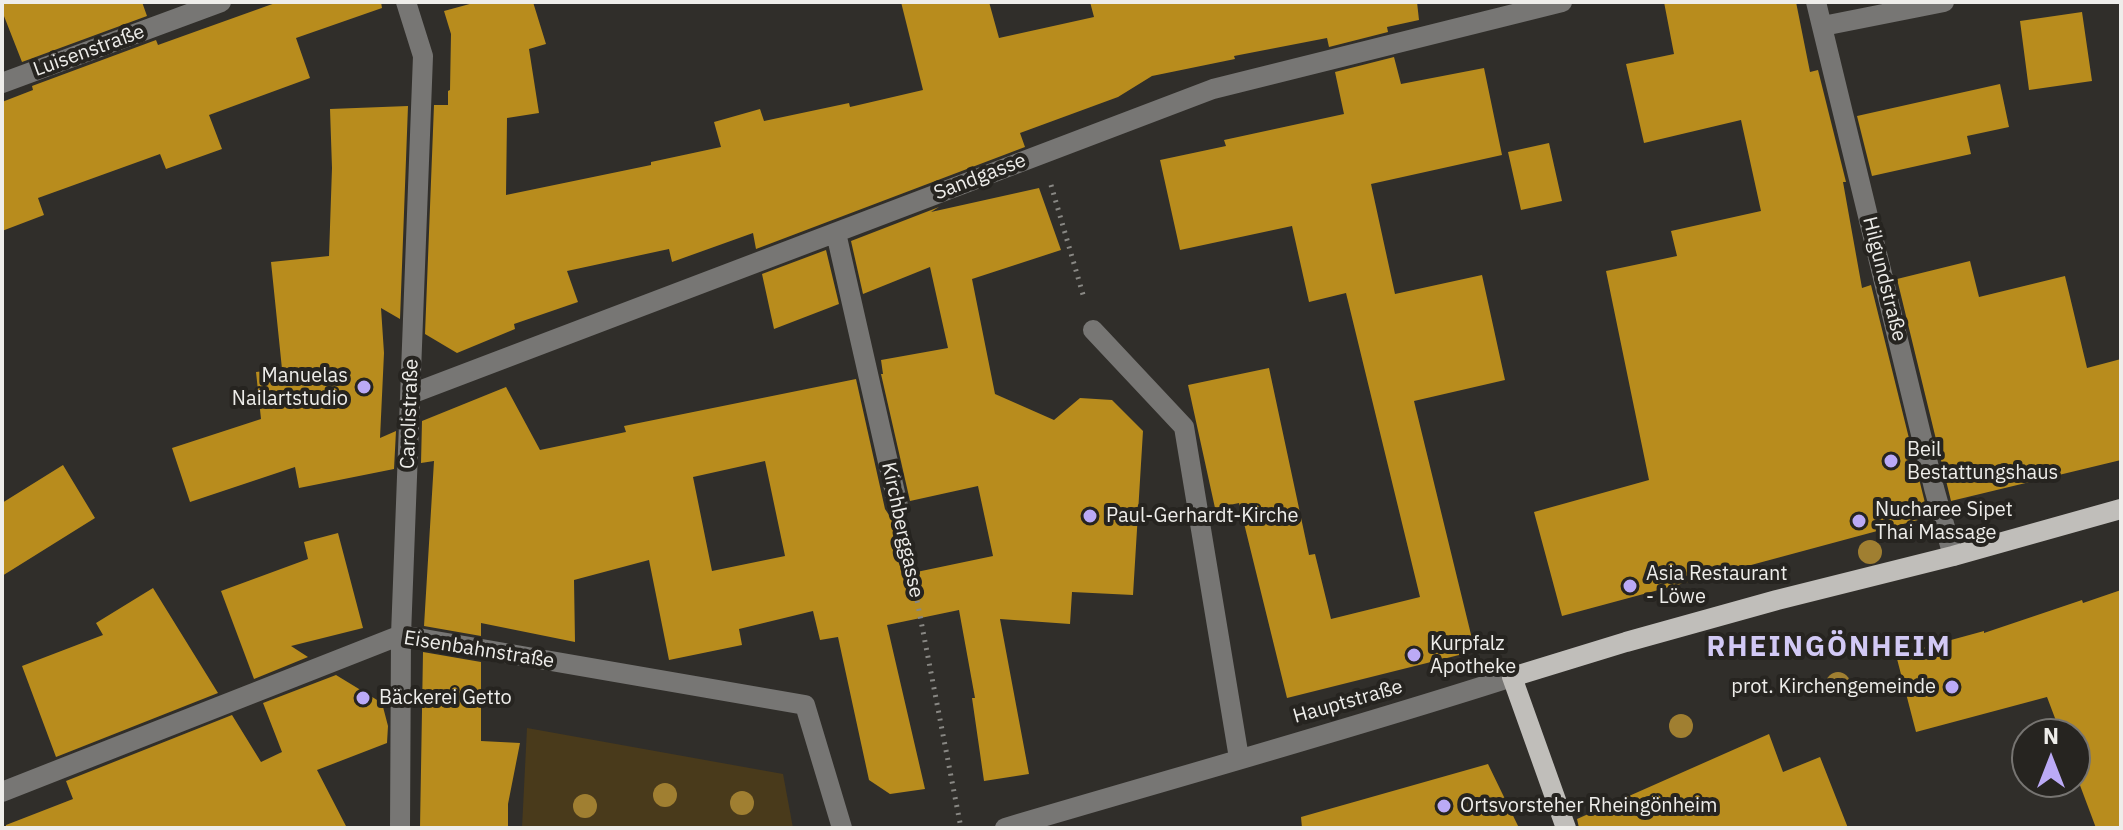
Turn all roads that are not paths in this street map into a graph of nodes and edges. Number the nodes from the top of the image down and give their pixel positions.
1 (221, 2) edge
2 (406, 2) edge
3 (1562, 2) edge
4 (1816, 2) edge
5 (1944, 2) edge
6 (1823, 26) junction
7 (2, 83) edge
8 (836, 233) junction
9 (1093, 330) road end
10 (411, 394) junction
11 (898, 506) road end
12 (2121, 509) edge
13 (1953, 556) junction
14 (401, 635) junction
15 (1512, 677) junction
16 (1239, 758) junction
17 (2, 792) edge
18 (400, 828) edge
19 (842, 828) edge
20 (1005, 828) edge
21 (1566, 828) edge

1 - 7 street, Luisenstraße
2 - 10 street, Carolistraße
3 - 8 street, Sandgasse
4 - 6 street, Hilgundstraße
5 - 6 street
6 - 13 street, Hilgundstraße
8 - 10 street, Sandgasse
8 - 11 street, Kirchberggasse
9 - 16 street
10 - 14 street, Carolistraße
12 - 13 main road, Hauptstraße
13 - 15 main road, Hauptstraße
14 - 17 street, Eisenbahnstraße
14 - 18 street, Carolistraße
14 - 19 street, Eisenbahnstraße
15 - 16 street, Hauptstraße
15 - 21 main road
16 - 20 street, Hauptstraße

